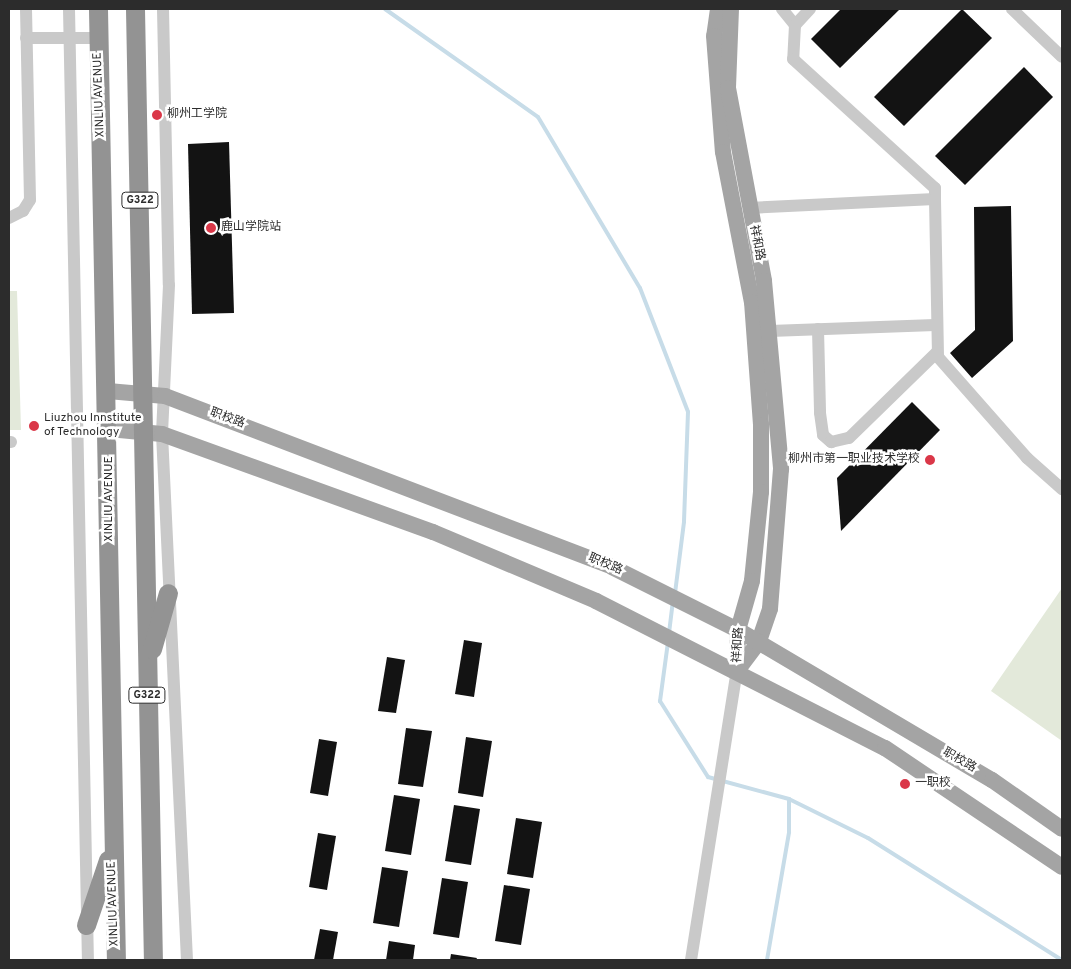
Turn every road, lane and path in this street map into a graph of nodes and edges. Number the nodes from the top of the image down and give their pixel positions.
1 (26, 9) edge
2 (69, 9) edge
3 (98, 9) edge
4 (135, 9) edge
5 (162, 9) edge
6 (718, 9) edge
7 (731, 9) edge
8 (782, 9) edge
9 (810, 9) edge
10 (1012, 9) edge
11 (795, 25) junction
12 (26, 38) junction
13 (70, 38) junction
14 (99, 38) junction
15 (1062, 57) edge
16 (935, 199) junction
17 (749, 208) junction
18 (9, 218) edge
19 (935, 325) junction
20 (818, 329) junction
21 (770, 331) junction
22 (937, 352) junction
23 (108, 391) junction
24 (144, 392) junction
25 (165, 396) junction
26 (109, 428) junction
27 (153, 432) junction
28 (1062, 489) edge
29 (168, 593) junction
30 (738, 630) junction
31 (758, 642) junction
32 (146, 670) junction
33 (737, 671) junction
34 (1062, 829) edge
35 (112, 850) junction
36 (1062, 867) edge
37 (86, 925) junction
38 (88, 960) edge
39 (116, 960) edge
40 (153, 960) edge
41 (187, 960) edge
42 (691, 960) edge

1 - 12 street
2 - 13 street
3 - 14 highway, XINLIU AVENUE / G322
4 - 24 highway, G322
5 - 25 street
6 - 30 main road, 祥和路
7 - 17 main road, 祥和路
8 - 11 street
9 - 11 street
10 - 15 street
11 - 16 street
12 - 13 street
12 - 18 street
13 - 14 street
13 - 37 street
14 - 23 highway, XINLIU AVENUE / G322
16 - 17 street
16 - 19 street
17 - 21 main road, 祥和路
19 - 20 street
19 - 22 street
20 - 21 street
20 - 22 street
21 - 31 main road, 祥和路
22 - 28 street
23 - 24 main road, 职校路
23 - 26 highway, XINLIU AVENUE / G322
24 - 25 main road, 职校路
24 - 27 highway, G322
25 - 27 street
25 - 30 main road, 职校路
26 - 27 main road
26 - 35 highway, XINLIU AVENUE / G322
27 - 29 street
27 - 32 highway, G322
27 - 33 main road
29 - 32 highway
29 - 41 street
30 - 31 main road, 职校路
30 - 33 main road, 祥和路
31 - 33 main road, 祥和路
31 - 34 main road, 职校路
32 - 40 highway, G322
33 - 36 main road
33 - 42 street
35 - 37 highway
35 - 39 highway, XINLIU AVENUE / G322
37 - 38 street

